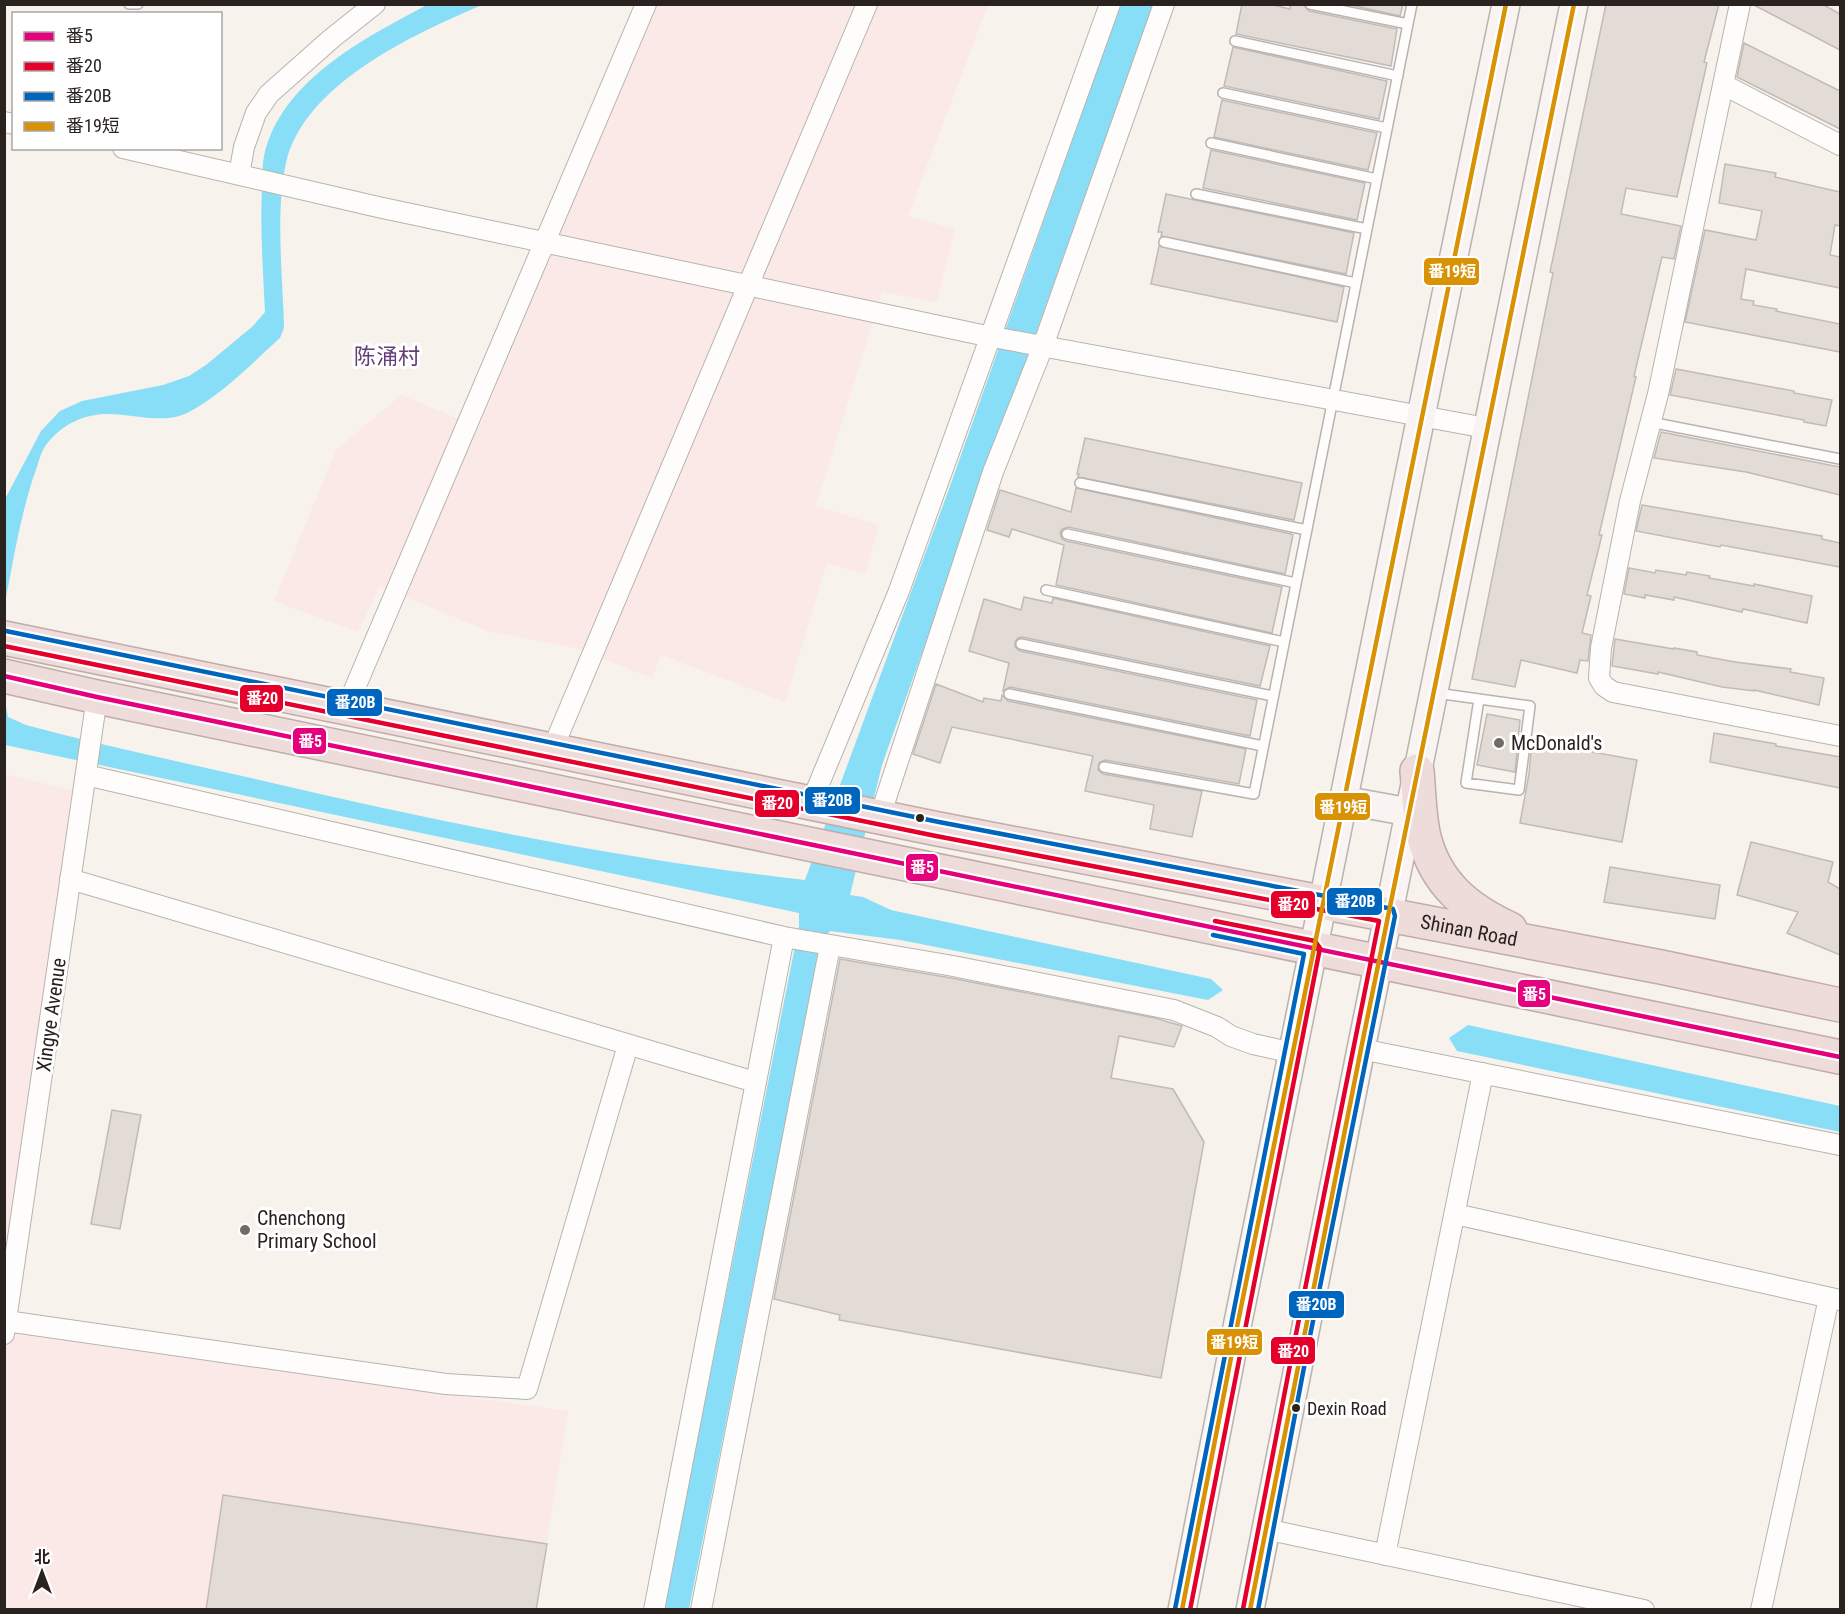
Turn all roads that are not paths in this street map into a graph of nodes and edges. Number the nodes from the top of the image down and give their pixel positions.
1 (129, 4) edge
2 (138, 4) edge
3 (375, 4) edge
4 (646, 4) edge
5 (867, 4) edge
6 (1110, 4) edge
7 (1164, 4) edge
8 (1311, 4) edge
9 (1412, 4) edge
10 (1506, 4) edge
11 (1574, 4) edge
12 (1740, 4) edge
13 (1408, 24) junction
14 (1235, 41) dead end
15 (1398, 76) junction
16 (1724, 85) junction
17 (1223, 93) dead end
18 (1387, 128) junction
19 (1211, 143) dead end
20 (1840, 145) edge
21 (132, 150) edge
22 (245, 176) junction
23 (1377, 178) junction
24 (1196, 194) dead end
25 (1367, 229) junction
26 (545, 242) junction
27 (1164, 242) dead end
28 (1356, 283) junction
29 (748, 285) junction
30 (995, 337) junction
31 (1040, 345) junction
32 (1333, 400) junction
33 (1421, 416) junction
34 (1650, 422) junction
35 (1486, 428) junction
36 (1840, 459) edge
37 (1080, 483) dead end
38 (1306, 530) junction
39 (1067, 534) dead end
40 (1296, 584) junction
41 (1046, 590) dead end
42 (12, 640) edge
43 (1284, 642) junction
44 (1021, 644) dead end
45 (10, 677) edge
46 (1433, 693) junction
47 (1010, 694) dead end
48 (1273, 696) junction
49 (97, 697) junction
50 (1479, 699) junction
51 (346, 709) junction
52 (1840, 736) edge
53 (1263, 746) junction
54 (552, 750) junction
55 (1104, 767) dead end
56 (86, 770) junction
57 (1417, 771) junction
58 (1343, 800) junction
59 (815, 804) junction
60 (1409, 812) junction
61 (877, 816) junction
62 (70, 879) junction
63 (1322, 902) junction
64 (1388, 915) junction
65 (789, 938) junction
66 (826, 945) junction
67 (1544, 945) junction
68 (1313, 948) junction
69 (1378, 962) junction
70 (1840, 1005) edge
71 (628, 1045) junction
72 (1360, 1049) junction
73 (1293, 1053) junction
74 (1840, 1058) edge
75 (1483, 1073) junction
76 (755, 1082) junction
77 (1840, 1145) edge
78 (1455, 1214) junction
79 (1835, 1299) edge
80 (5, 1328) edge
81 (1265, 1530) junction
82 (1385, 1555) junction
83 (654, 1610) edge
84 (701, 1610) edge
85 (1182, 1610) edge
86 (1250, 1610) edge
87 (1644, 1610) edge
88 (1761, 1610) edge

1 - 2 lane
3 - 22 street
4 - 26 street
5 - 29 street
6 - 30 street
7 - 31 street
8 - 13 lane
9 - 13 lane
10 - 33 main road
11 - 35 main road
12 - 16 street
13 - 15 lane
14 - 15 lane
15 - 18 lane
16 - 20 street
16 - 34 street
17 - 18 lane
18 - 23 lane
19 - 23 lane
21 - 22 street
22 - 26 street
23 - 25 lane
24 - 25 lane
25 - 28 lane
26 - 29 street
26 - 51 street
27 - 28 lane
28 - 32 lane
29 - 30 street
29 - 54 street
30 - 31 street
30 - 59 street
31 - 32 street
31 - 61 street
32 - 33 street
32 - 38 lane
33 - 35 street
33 - 58 main road
34 - 36 lane
34 - 52 street
35 - 46 main road
37 - 38 lane
38 - 40 lane
39 - 40 lane
40 - 43 lane
41 - 43 lane
42 - 51 highway, Shinan Road
43 - 48 lane
44 - 48 lane
45 - 49 highway
46 - 50 lane
46 - 57 main road
47 - 53 lane
48 - 53 lane
49 - 56 street, Xingye Avenue
49 - 68 highway
50 - 50 lane
51 - 54 highway, Shinan Road
53 - 55 lane
54 - 59 highway, Shinan Road
56 - 62 street, Xingye Avenue
56 - 65 street
57 - 60 main road
57 - 67 highway
58 - 60 main road
58 - 63 main road
59 - 61 highway, Shinan Road
60 - 64 main road
61 - 63 highway, Shinan Road
62 - 71 street
62 - 80 street, Xingye Avenue
63 - 64 highway, Shinan Road
63 - 68 main road
64 - 67 highway, Shinan Road
64 - 69 main road
65 - 66 street
65 - 76 street
66 - 73 street
66 - 84 street
67 - 70 highway, Shinan Road
68 - 69 highway
68 - 73 main road
69 - 72 main road
69 - 74 highway
71 - 76 street
71 - 80 street
72 - 75 street
72 - 81 main road
73 - 85 main road
75 - 77 street
75 - 78 street
76 - 83 street
78 - 79 street
78 - 82 street
79 - 88 street
81 - 82 street
81 - 86 main road
82 - 87 street

